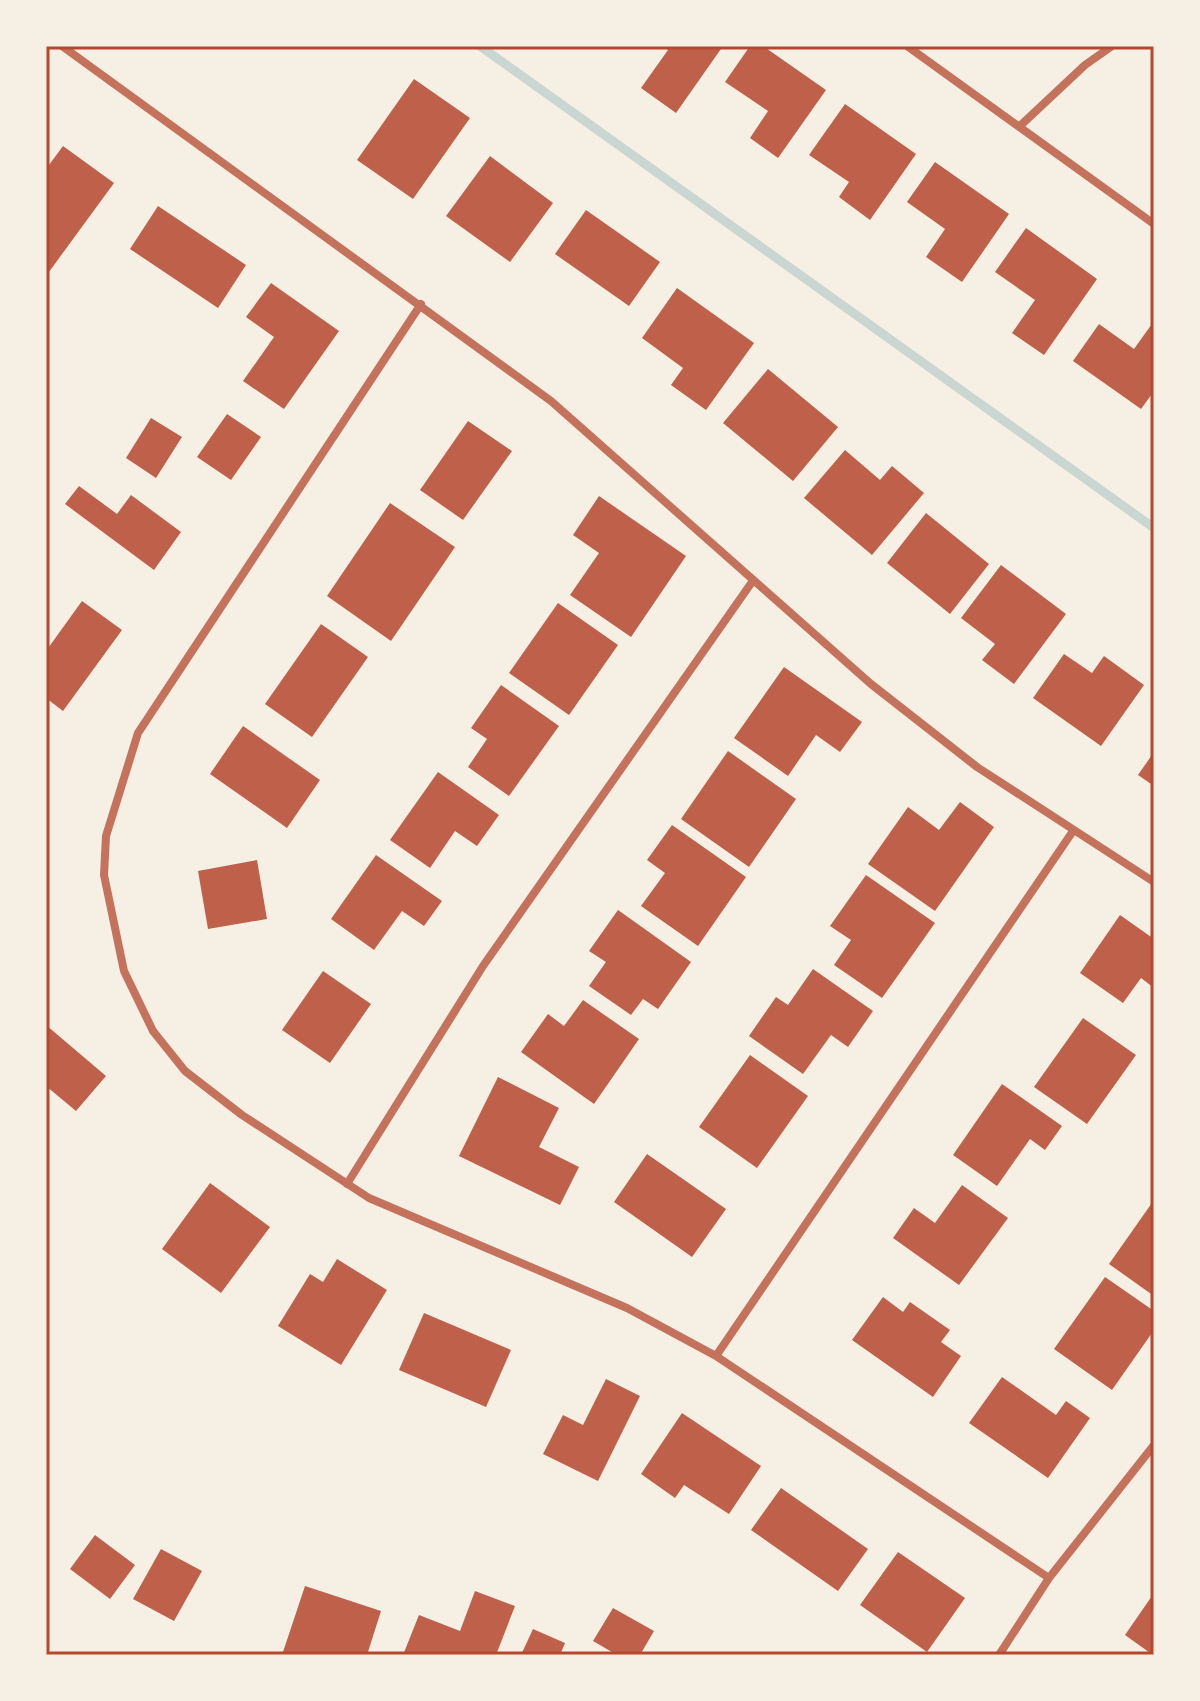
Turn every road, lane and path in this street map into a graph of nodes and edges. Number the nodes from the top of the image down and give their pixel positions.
1 (62, 46) edge
2 (907, 46) edge
3 (1112, 46) edge
4 (1021, 125) junction
5 (1154, 224) edge
6 (421, 304) junction
7 (752, 582) junction
8 (1073, 831) junction
9 (1154, 882) edge
10 (347, 1184) junction
11 (716, 1356) junction
12 (1154, 1445) edge
13 (1049, 1578) junction
14 (999, 1655) edge

1 - 6 street
2 - 4 street
3 - 4 street
4 - 5 street
6 - 7 street
6 - 10 street
7 - 8 street
7 - 10 street
8 - 9 street
8 - 11 street
10 - 11 street
11 - 13 street
12 - 13 street
13 - 14 street

